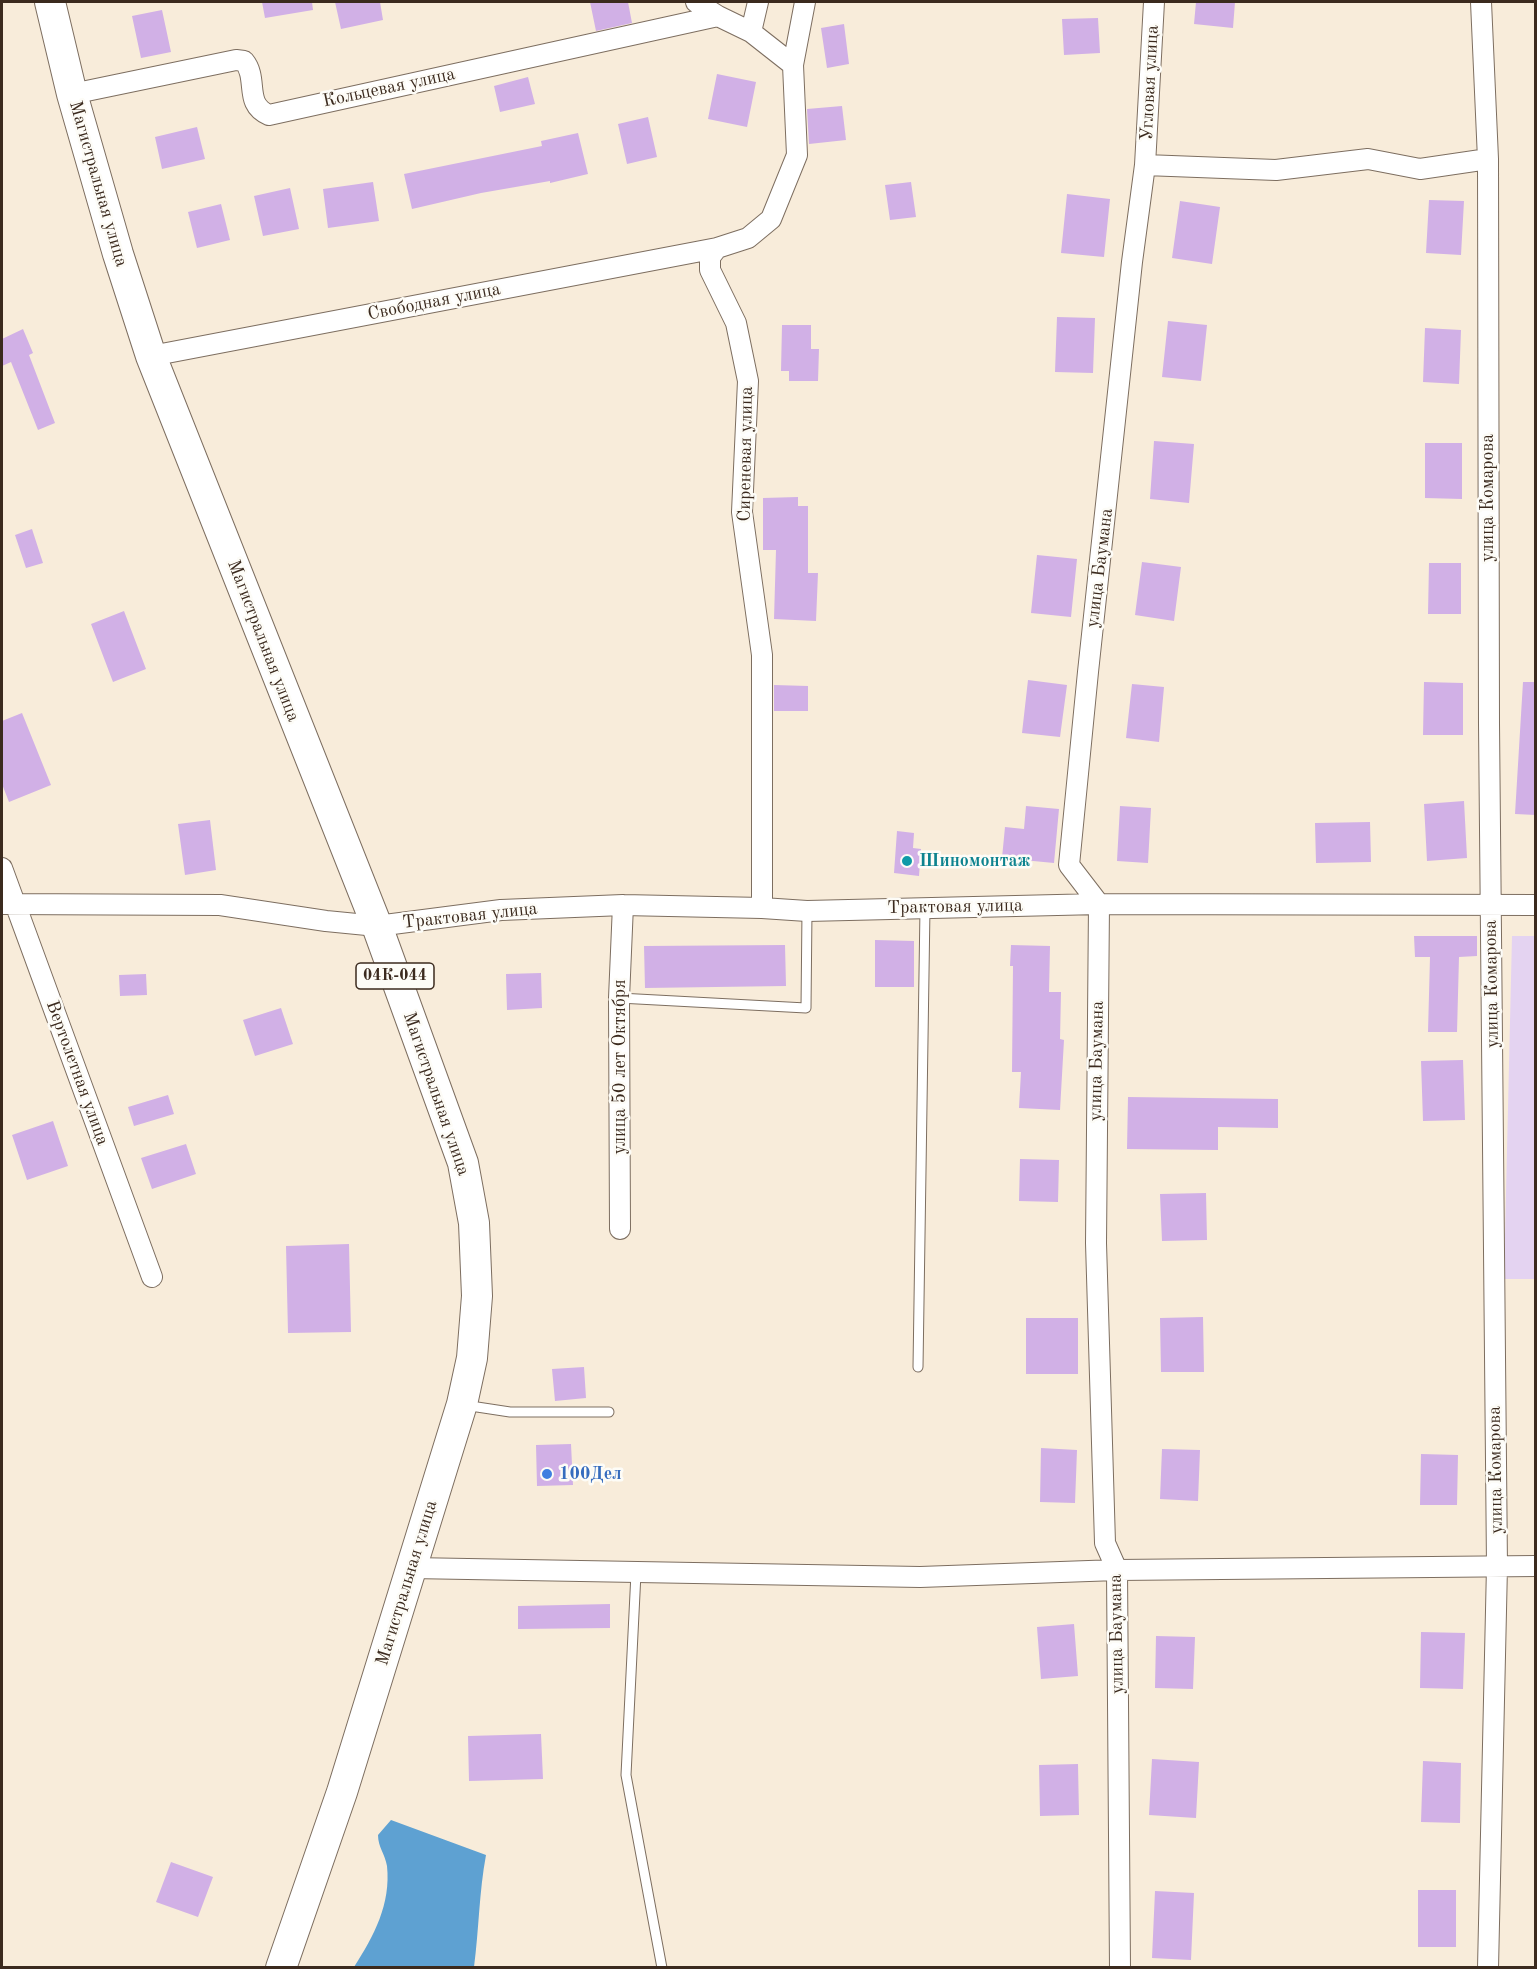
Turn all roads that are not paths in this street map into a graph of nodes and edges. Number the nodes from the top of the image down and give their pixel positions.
1 (50, 2) edge
2 (696, 2) edge
3 (758, 2) edge
4 (805, 2) edge
5 (1154, 2) edge
6 (1480, 2) edge
7 (718, 16) junction
8 (751, 32) junction
9 (793, 65) junction
10 (72, 94) junction
11 (1488, 159) junction
12 (1145, 165) junction
13 (717, 248) junction
14 (151, 356) junction
15 (2, 868) edge
16 (8, 904) edge
17 (1099, 904) junction
18 (623, 905) junction
19 (1536, 905) edge
20 (1491, 906) junction
21 (762, 908) junction
22 (925, 908) junction
23 (807, 910) junction
24 (376, 926) junction
25 (620, 998) junction
26 (620, 1229) dead end
27 (152, 1277) dead end
28 (918, 1367) dead end
29 (462, 1404) junction
30 (609, 1412) dead end
31 (1497, 1566) junction
32 (1536, 1566) edge
33 (411, 1568) junction
34 (1117, 1570) junction
35 (636, 1573) junction
36 (281, 1968) edge
37 (662, 1968) edge
38 (1120, 1968) edge
39 (1488, 1968) edge

1 - 10 main road, Магистральная улица / 04К-044
2 - 7 street
3 - 8 street
4 - 9 street
5 - 12 street, Угловая улица
6 - 11 street, улица Комарова
7 - 8 street
7 - 10 street, Кольцевая улица
8 - 9 street
9 - 13 street
10 - 14 main road, Магистральная улица / 04К-044
11 - 12 street
11 - 20 street, улица Комарова
12 - 17 street, улица Баумана
13 - 14 street, Свободная улица
13 - 21 street, Сиреневая улица
14 - 24 main road, Магистральная улица / 04К-044
15 - 16 street, Вертолетная улица
16 - 24 street, Трактовая улица
16 - 27 street, Вертолетная улица
17 - 20 street, Трактовая улица
17 - 22 street, Трактовая улица
17 - 34 street, улица Баумана
18 - 21 street, Трактовая улица
18 - 24 street, Трактовая улица
18 - 25 street, улица 50 лет Октября
19 - 20 street, Трактовая улица
20 - 31 street, улица Комарова
21 - 23 street, Трактовая улица
22 - 23 street, Трактовая улица
22 - 28 lane
23 - 25 lane
24 - 29 main road, Магистральная улица / 04К-044
25 - 26 street, улица 50 лет Октября
29 - 30 lane
29 - 33 main road, Магистральная улица / 04К-044
31 - 32 street
31 - 34 street
31 - 39 street, улица Комарова
33 - 35 street
33 - 36 main road, Магистральная улица / 04К-044
34 - 35 street
34 - 38 street, улица Баумана
35 - 37 lane

